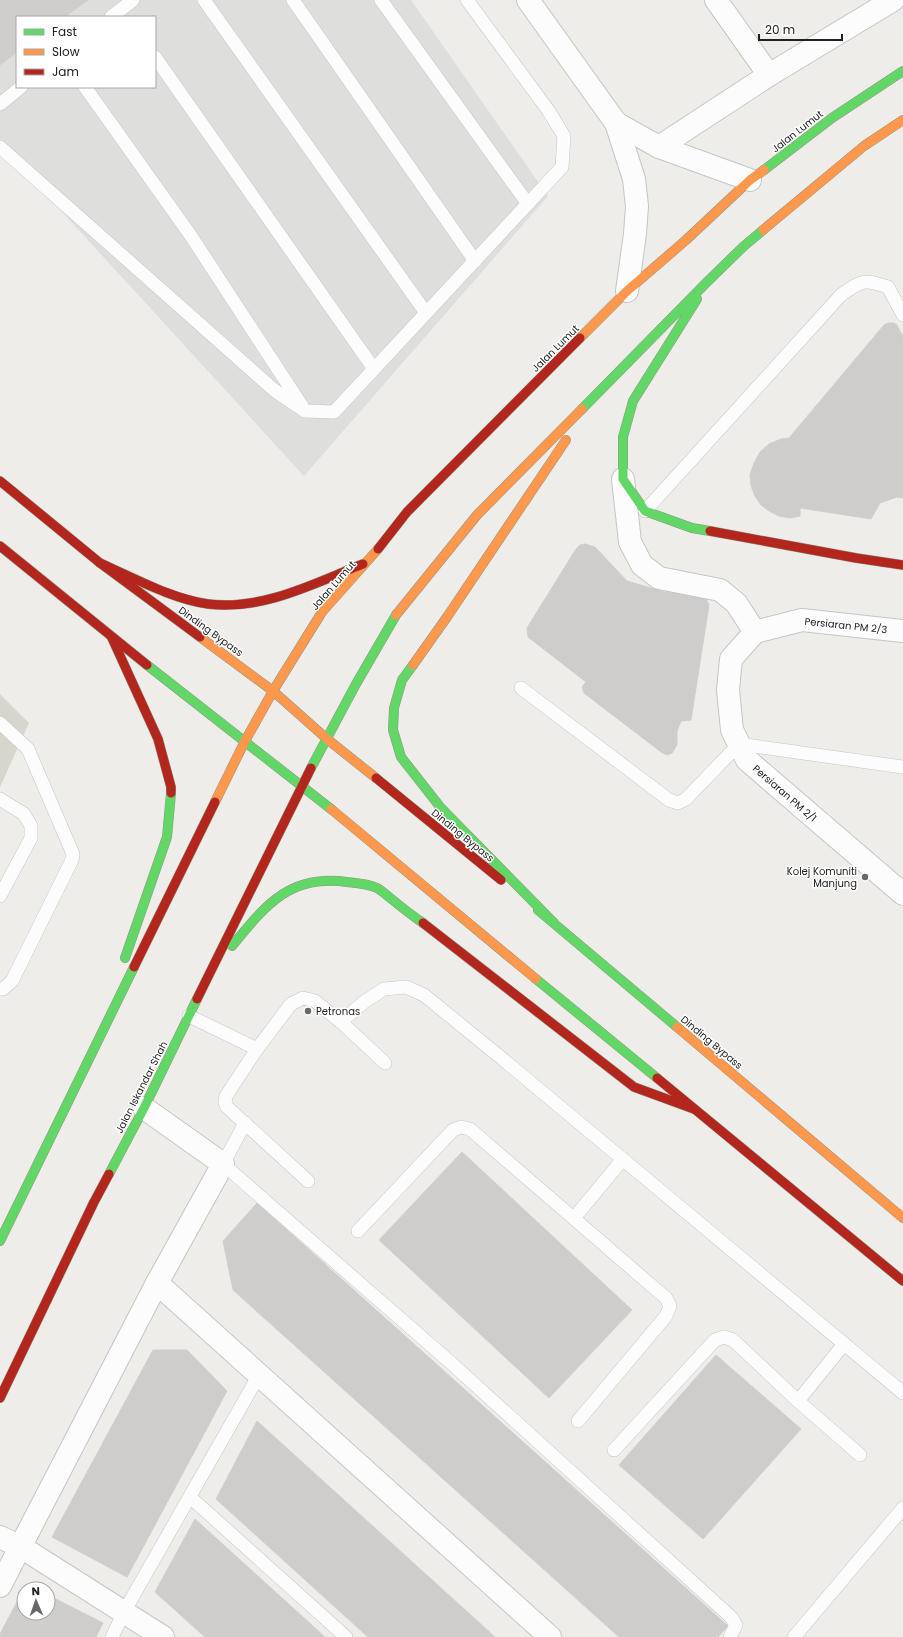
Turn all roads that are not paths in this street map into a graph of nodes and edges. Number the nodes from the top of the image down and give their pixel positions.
1 (133, 0) edge
2 (204, 0) edge
3 (293, 0) edge
4 (381, 0) edge
5 (467, 0) edge
6 (528, 0) edge
7 (716, 0) edge
8 (893, 0) edge
9 (124, 13) edge
10 (114, 16) edge
11 (156, 58) edge
12 (903, 71) edge
13 (769, 75) junction
14 (19, 88) edge
15 (86, 88) edge
16 (0, 104) edge
17 (903, 120) edge
18 (616, 123) junction
19 (0, 147) edge
20 (659, 147) junction
21 (750, 180) junction
22 (528, 204) junction
23 (475, 261) junction
24 (707, 282) junction
25 (627, 291) junction
26 (426, 313) junction
27 (903, 315) edge
28 (374, 369) junction
29 (594, 398) junction
30 (305, 411) junction
31 (623, 479) junction
32 (0, 481) edge
33 (645, 511) junction
34 (0, 546) edge
35 (368, 562) junction
36 (100, 563) junction
37 (903, 565) edge
38 (903, 631) edge
39 (755, 632) junction
40 (112, 638) junction
41 (521, 688) dead end
42 (273, 691) junction
43 (0, 723) edge
44 (327, 739) junction
45 (245, 741) junction
46 (739, 744) junction
47 (903, 767) edge
48 (302, 785) junction
49 (0, 799) edge
50 (903, 894) edge
51 (0, 896) edge
52 (554, 923) junction
53 (122, 965) dead end
54 (210, 971) junction
55 (117, 980) dead end
56 (0, 989) edge
57 (188, 1016) junction
58 (341, 1022) junction
59 (94, 1048) junction
60 (257, 1049) junction
61 (385, 1063) dead end
62 (144, 1108) junction
63 (694, 1109) junction
64 (244, 1123) junction
65 (623, 1159) junction
66 (223, 1164) junction
67 (308, 1181) dead end
68 (574, 1218) junction
69 (903, 1218) edge
70 (358, 1231) dead end
71 (0, 1241) edge
72 (903, 1281) edge
73 (157, 1283) junction
74 (844, 1344) junction
75 (259, 1375) junction
76 (903, 1393) edge
77 (0, 1398) edge
78 (798, 1401) junction
79 (578, 1421) dead end
80 (614, 1450) dead end
81 (860, 1455) dead end
82 (190, 1497) junction
83 (903, 1508) edge
84 (0, 1537) edge
85 (21, 1547) junction
86 (0, 1586) edge
87 (124, 1612) junction
88 (112, 1637) edge
89 (163, 1637) edge
90 (346, 1637) edge
91 (550, 1637) edge
92 (730, 1637) edge
93 (794, 1637) edge

1 - 9 lane
2 - 26 lane
3 - 23 lane
4 - 22 lane
5 - 22 lane
6 - 18 street
7 - 13 street
8 - 13 street
9 - 10 lane
11 - 28 lane
12 - 21 main road, Jalan Lumut
13 - 20 street
14 - 16 lane
15 - 30 lane
17 - 24 main road
18 - 20 street
18 - 25 street
19 - 30 lane
20 - 21 street
21 - 25 main road, Jalan Lumut
22 - 23 lane
23 - 26 lane
24 - 29 main road
24 - 31 main road
25 - 35 main road, Jalan Lumut
26 - 28 lane
27 - 33 lane
28 - 30 lane
29 - 44 main road
29 - 52 main road
31 - 33 main road
31 - 39 street
32 - 36 main road, Dinding Bypass
33 - 37 main road
34 - 40 main road
35 - 36 main road
35 - 42 main road, Jalan Lumut
36 - 42 main road, Dinding Bypass
38 - 39 street, Persiaran PM 2/3
39 - 46 street, Persiaran PM 2/1
40 - 45 main road
40 - 53 main road
41 - 46 lane
42 - 44 main road, Dinding Bypass
42 - 45 main road, Jalan Lumut
43 - 56 lane
44 - 48 main road, Jalan Iskandar Shah
44 - 52 main road, Dinding Bypass
45 - 48 main road
45 - 59 main road
46 - 47 lane
46 - 50 street, Persiaran PM 2/1
48 - 54 main road, Jalan Iskandar Shah
48 - 63 main road
49 - 51 lane
52 - 69 main road, Dinding Bypass
54 - 57 main road, Jalan Iskandar Shah
54 - 63 main road
55 - 59 main road
57 - 60 lane
57 - 62 main road, Jalan Iskandar Shah
58 - 60 lane
58 - 61 lane
58 - 65 lane
59 - 71 main road
60 - 64 lane
62 - 66 street
62 - 77 main road, Jalan Iskandar Shah
63 - 72 main road
64 - 66 lane
64 - 67 lane
65 - 68 lane
65 - 74 lane
66 - 73 street
66 - 92 lane
68 - 70 lane
68 - 79 lane
73 - 75 street
73 - 85 street
74 - 76 lane
74 - 78 lane
75 - 82 lane
75 - 91 street
78 - 80 lane
78 - 81 lane
82 - 87 lane
82 - 90 lane
83 - 93 lane
84 - 85 street
85 - 86 street
85 - 87 street
87 - 88 lane
87 - 89 street

